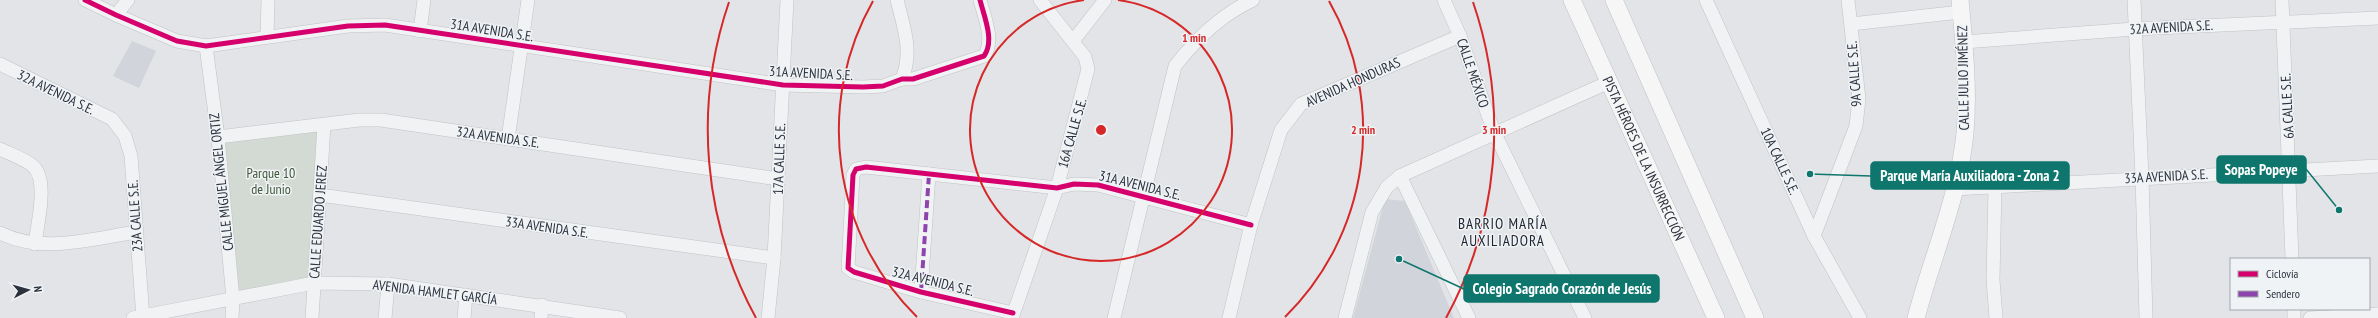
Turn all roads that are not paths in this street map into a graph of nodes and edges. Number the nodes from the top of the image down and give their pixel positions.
1 (86, 0) edge
2 (128, 0) edge
3 (268, 0) edge
4 (424, 0) edge
5 (528, 0) edge
6 (787, 0) edge
7 (897, 0) edge
8 (980, 0) edge
9 (1040, 0) edge
10 (1104, 0) edge
11 (1253, 0) edge
12 (1444, 0) edge
13 (1572, 0) edge
14 (1614, 0) edge
15 (1706, 0) edge
16 (1848, 0) edge
17 (2134, 0) edge
18 (2282, 0) edge
19 (1961, 6) edge
20 (116, 15) junction
21 (2378, 18) edge
22 (2283, 21) junction
23 (1851, 24) junction
24 (2134, 29) junction
25 (420, 31) junction
26 (268, 36) junction
27 (1460, 36) junction
28 (1073, 41) junction
29 (1964, 42) junction
30 (206, 46) junction
31 (521, 46) junction
32 (0, 64) edge
33 (902, 80) junction
34 (1609, 82) junction
35 (783, 85) junction
36 (112, 119) joint
37 (324, 125) junction
38 (1494, 132) junction
39 (218, 137) junction
40 (508, 139) junction
41 (0, 149) edge
42 (2378, 166) edge
43 (2290, 171) junction
44 (929, 174) junction
45 (1400, 176) junction
46 (2142, 177) junction
47 (778, 180) junction
48 (1995, 186) junction
49 (1057, 188) junction
50 (1954, 188) junction
51 (320, 195) junction
52 (1143, 197) junction
53 (1251, 225) junction
54 (136, 232) junction
55 (0, 233) edge
56 (1814, 236) junction
57 (35, 244) junction
58 (774, 258) junction
59 (2292, 258) edge
60 (848, 268) joint
61 (314, 283) junction
62 (388, 284) junction
63 (921, 292) junction
64 (466, 295) junction
65 (233, 299) junction
66 (541, 312) edge
67 (2378, 314) edge
68 (1012, 315) edge
69 (139, 317) edge
70 (232, 318) edge
71 (312, 318) edge
72 (386, 318) edge
73 (464, 318) edge
74 (616, 318) edge
75 (768, 318) edge
76 (1114, 318) edge
77 (1229, 318) edge
78 (1345, 318) edge
79 (1469, 318) edge
80 (1585, 318) edge
81 (1716, 318) edge
82 (1755, 318) edge
83 (1860, 318) edge
84 (1916, 318) edge
85 (1996, 318) edge
86 (2146, 318) edge
87 (2310, 318) edge

1 - 20 street, 31A AVENIDA S.E.
2 - 20 street
3 - 26 street
4 - 25 street
5 - 31 street
6 - 35 street, 17A CALLE S.E.
7 - 33 street
8 - 33 street, 31A AVENIDA S.E.
9 - 28 street, 16A CALLE S.E.
10 - 28 street
11 - 52 street
12 - 27 street, CALLE MÉXICO
13 - 34 main road, PISTA HÉROES DE LA INSURRECCIÓN
14 - 82 main road
15 - 56 street, 10A CALLE S.E.
16 - 23 street, 9A CALLE S.E.
17 - 24 street
18 - 22 street, 6A CALLE S.E.
19 - 23 street
19 - 29 main road, CALLE JULIO JIMÉNEZ
20 - 30 street, 31A AVENIDA S.E.
21 - 22 street, 32A AVENIDA S.E.
22 - 24 street, 32A AVENIDA S.E.
22 - 43 street, 6A CALLE S.E.
23 - 56 street, 9A CALLE S.E.
24 - 29 street, 32A AVENIDA S.E.
24 - 46 street
25 - 26 street, 31A AVENIDA S.E.
25 - 31 street, 31A AVENIDA S.E.
26 - 30 street, 31A AVENIDA S.E.
27 - 38 street, CALLE MÉXICO
27 - 53 street, AVENIDA HONDURAS
28 - 49 street, 16A CALLE S.E.
29 - 50 main road, CALLE JULIO JIMÉNEZ
30 - 39 street, CALLE MIGUEL ÁNGEL ORTIZ
31 - 35 street, 31A AVENIDA S.E.
31 - 40 street
32 - 36 street, 32A AVENIDA S.E.
33 - 35 street, 31A AVENIDA S.E.
34 - 38 street
34 - 81 main road, PISTA HÉROES DE LA INSURRECCIÓN
35 - 47 street, 17A CALLE S.E.
36 - 54 street, 23A CALLE S.E.
37 - 39 street, 32A AVENIDA S.E.
37 - 40 street, 32A AVENIDA S.E.
37 - 51 street, CALLE EDUARDO JEREZ
38 - 45 street
38 - 80 street, CALLE MÉXICO
39 - 65 street, CALLE MIGUEL ÁNGEL ORTIZ
40 - 47 street, 32A AVENIDA S.E.
41 - 57 street
42 - 43 street, 33A AVENIDA S.E.
43 - 46 street, 33A AVENIDA S.E.
43 - 59 street, 6A CALLE S.E.
44 - 49 street, 31A AVENIDA S.E.
44 - 60 street, 31A AVENIDA S.E.
44 - 63 street
45 - 78 street
45 - 79 street
46 - 48 street, 33A AVENIDA S.E.
46 - 86 street
47 - 58 street, 17A CALLE S.E.
48 - 50 street, 33A AVENIDA S.E.
48 - 85 street
49 - 52 street, 31A AVENIDA S.E.
49 - 68 street, 16A CALLE S.E.
50 - 84 main road, CALLE JULIO JIMÉNEZ
51 - 58 street, 33A AVENIDA S.E.
51 - 61 street, CALLE EDUARDO JEREZ
52 - 53 street, 31A AVENIDA S.E.
52 - 76 street
53 - 77 street, AVENIDA HONDURAS
54 - 57 street
54 - 69 street, 23A CALLE S.E.
55 - 57 street
56 - 83 street, 10A CALLE S.E.
58 - 75 street, 17A CALLE S.E.
60 - 63 street, 32A AVENIDA S.E.
61 - 62 street, AVENIDA HAMLET GARCÍA
61 - 65 street, AVENIDA HAMLET GARCÍA
61 - 71 street, CALLE EDUARDO JEREZ
62 - 64 street, AVENIDA HAMLET GARCÍA
62 - 72 street
63 - 68 street, 32A AVENIDA S.E.
64 - 66 street, AVENIDA HAMLET GARCÍA
64 - 73 street
65 - 69 street, AVENIDA HAMLET GARCÍA
65 - 70 street, CALLE MIGUEL ÁNGEL ORTIZ
66 - 74 street, AVENIDA HAMLET GARCÍA
67 - 87 street

